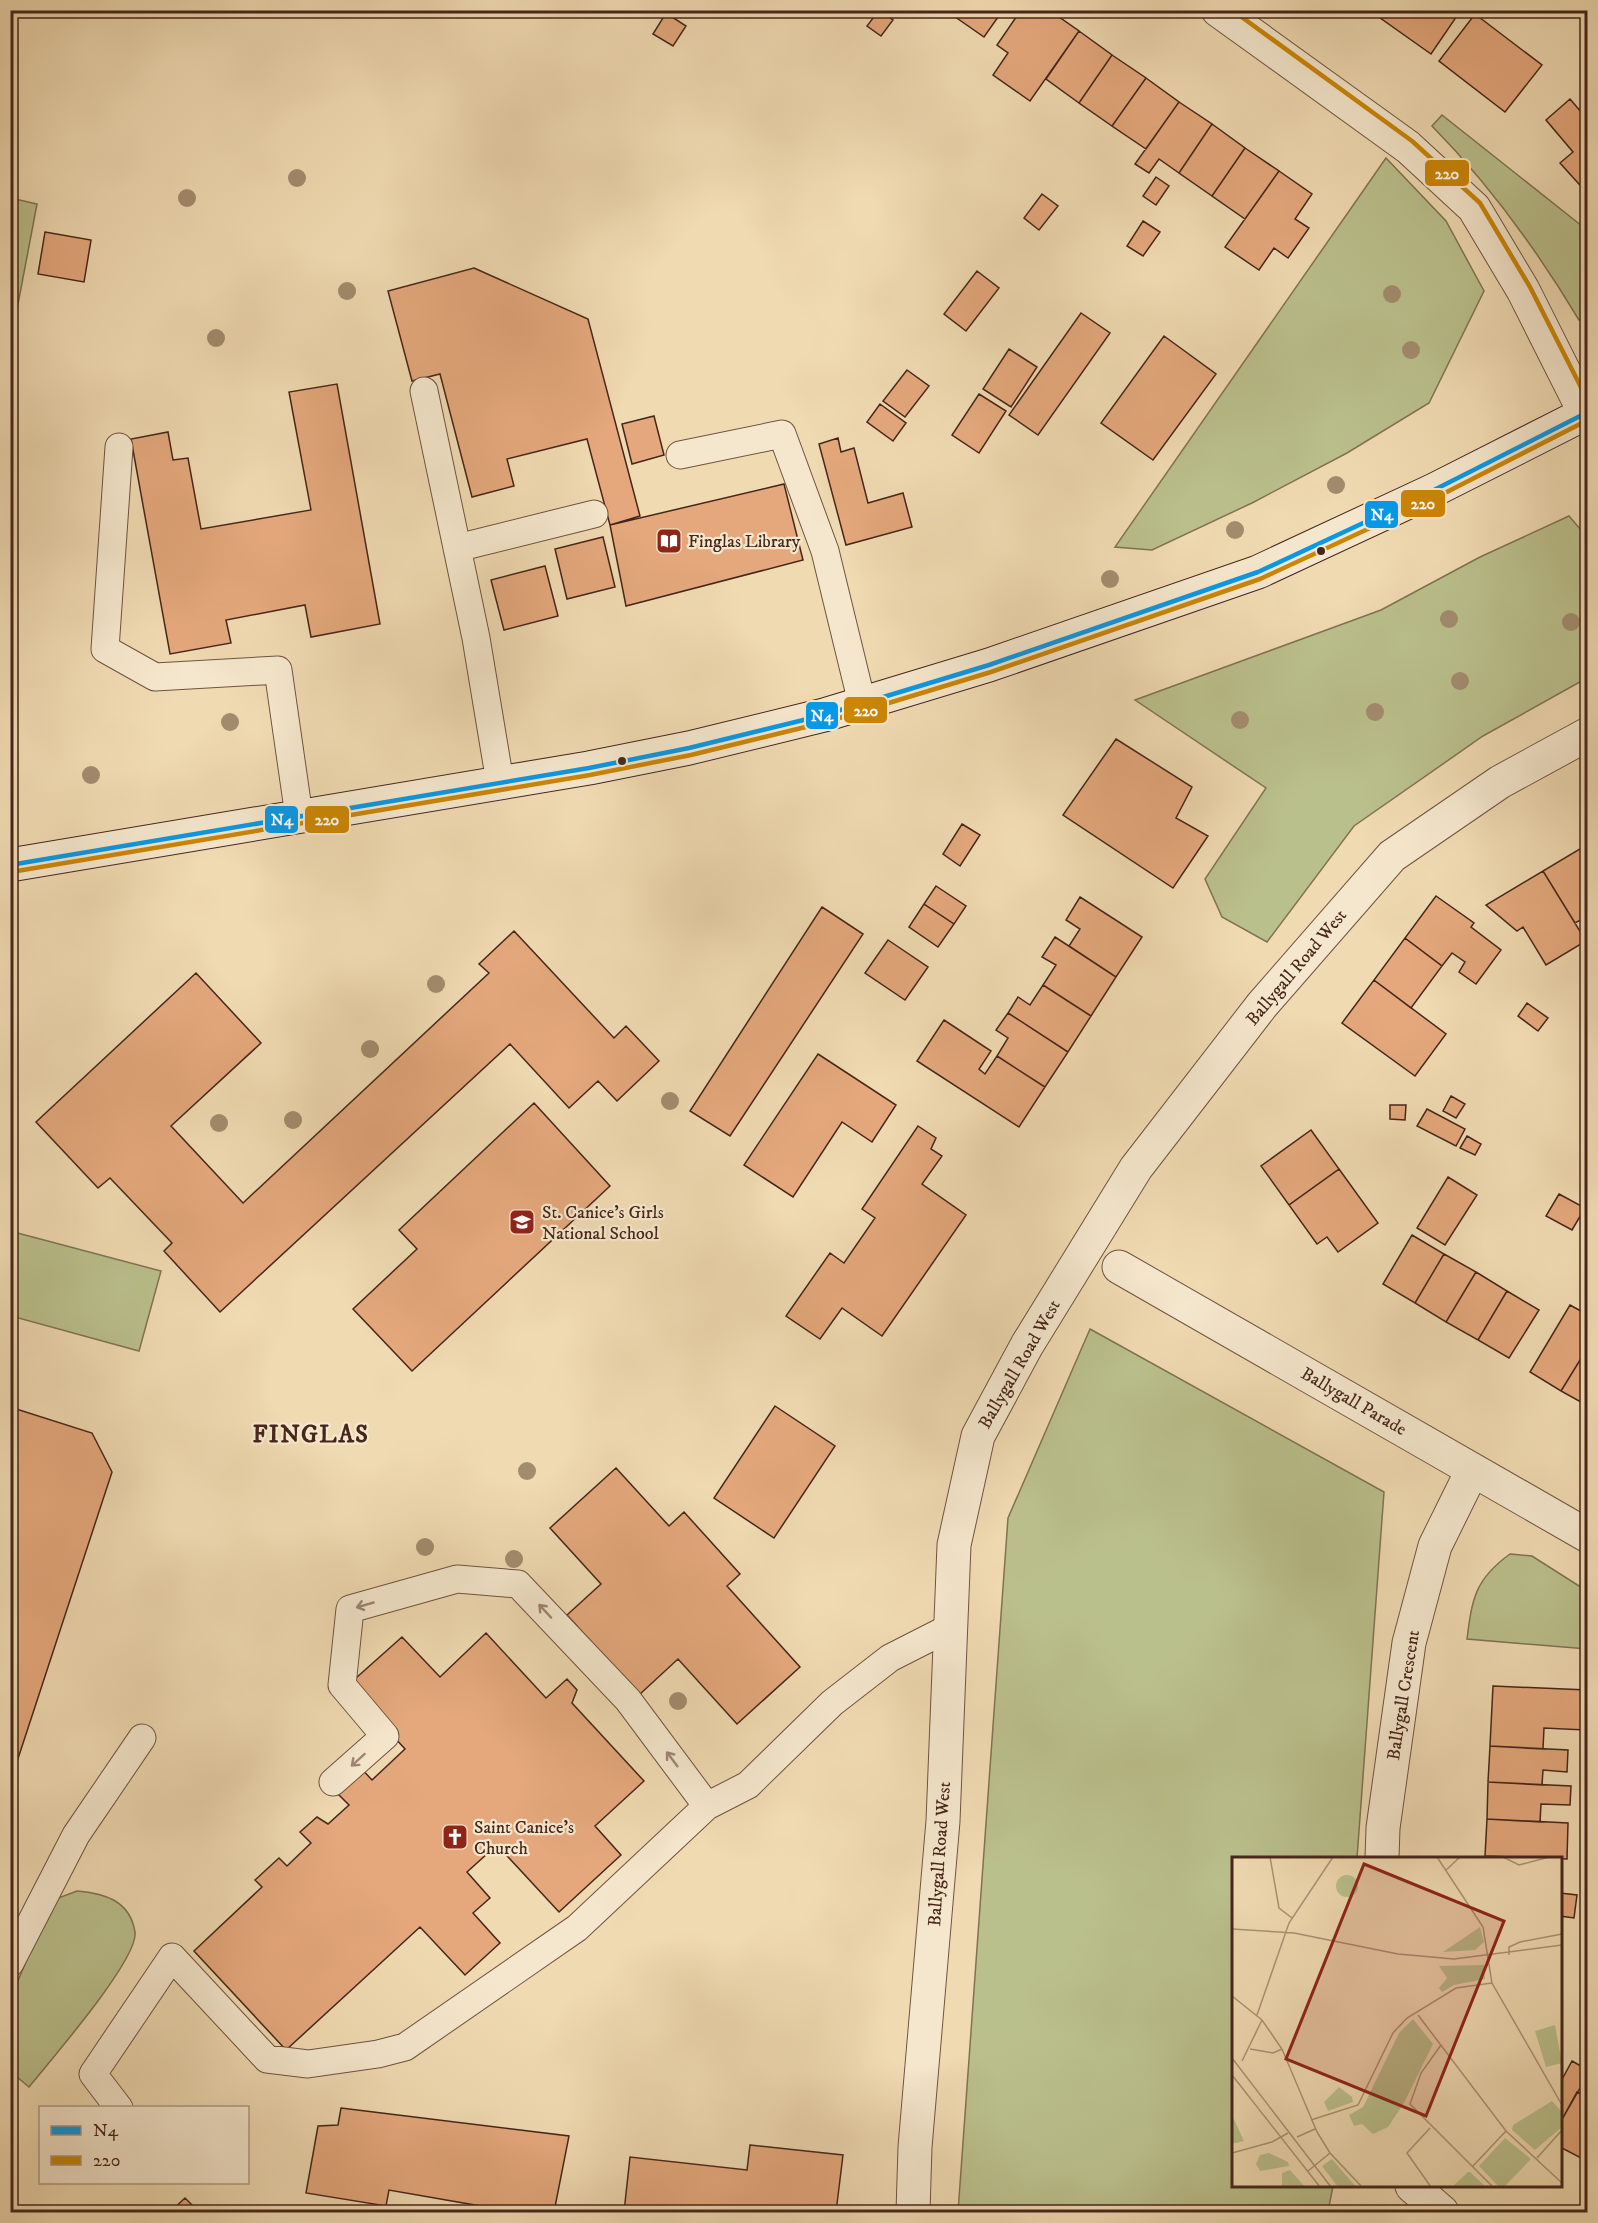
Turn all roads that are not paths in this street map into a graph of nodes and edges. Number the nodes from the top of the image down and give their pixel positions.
1 (1218, 10) edge
2 (423, 391) dead end
3 (1586, 415) edge
4 (119, 447) dead end
5 (680, 455) dead end
6 (594, 514) dead end
7 (457, 548) junction
8 (862, 703) junction
9 (1587, 734) edge
10 (500, 782) junction
11 (299, 816) junction
12 (10, 865) edge
13 (1119, 1267) dead end
14 (1472, 1471) junction
15 (1587, 1536) edge
16 (949, 1628) junction
17 (142, 1738) dead end
18 (333, 1782) dead end
19 (707, 1806) junction
20 (1382, 1857) edge
21 (10, 1963) edge
22 (117, 2106) edge
23 (1413, 2187) edge
24 (913, 2212) edge
25 (1442, 2212) edge

1 - 3 street
2 - 7 lane
3 - 8 street
4 - 11 lane
5 - 8 lane
6 - 7 lane
7 - 10 lane
8 - 10 street
9 - 16 street, Ballygall Road West
10 - 11 street
11 - 12 street
13 - 14 street, Ballygall Parade
14 - 15 street, Ballygall Parade
14 - 20 street, Ballygall Crescent
16 - 19 lane
16 - 24 street, Ballygall Road West
17 - 21 lane
19 -> 18 lane
19 - 22 lane
23 - 25 street

